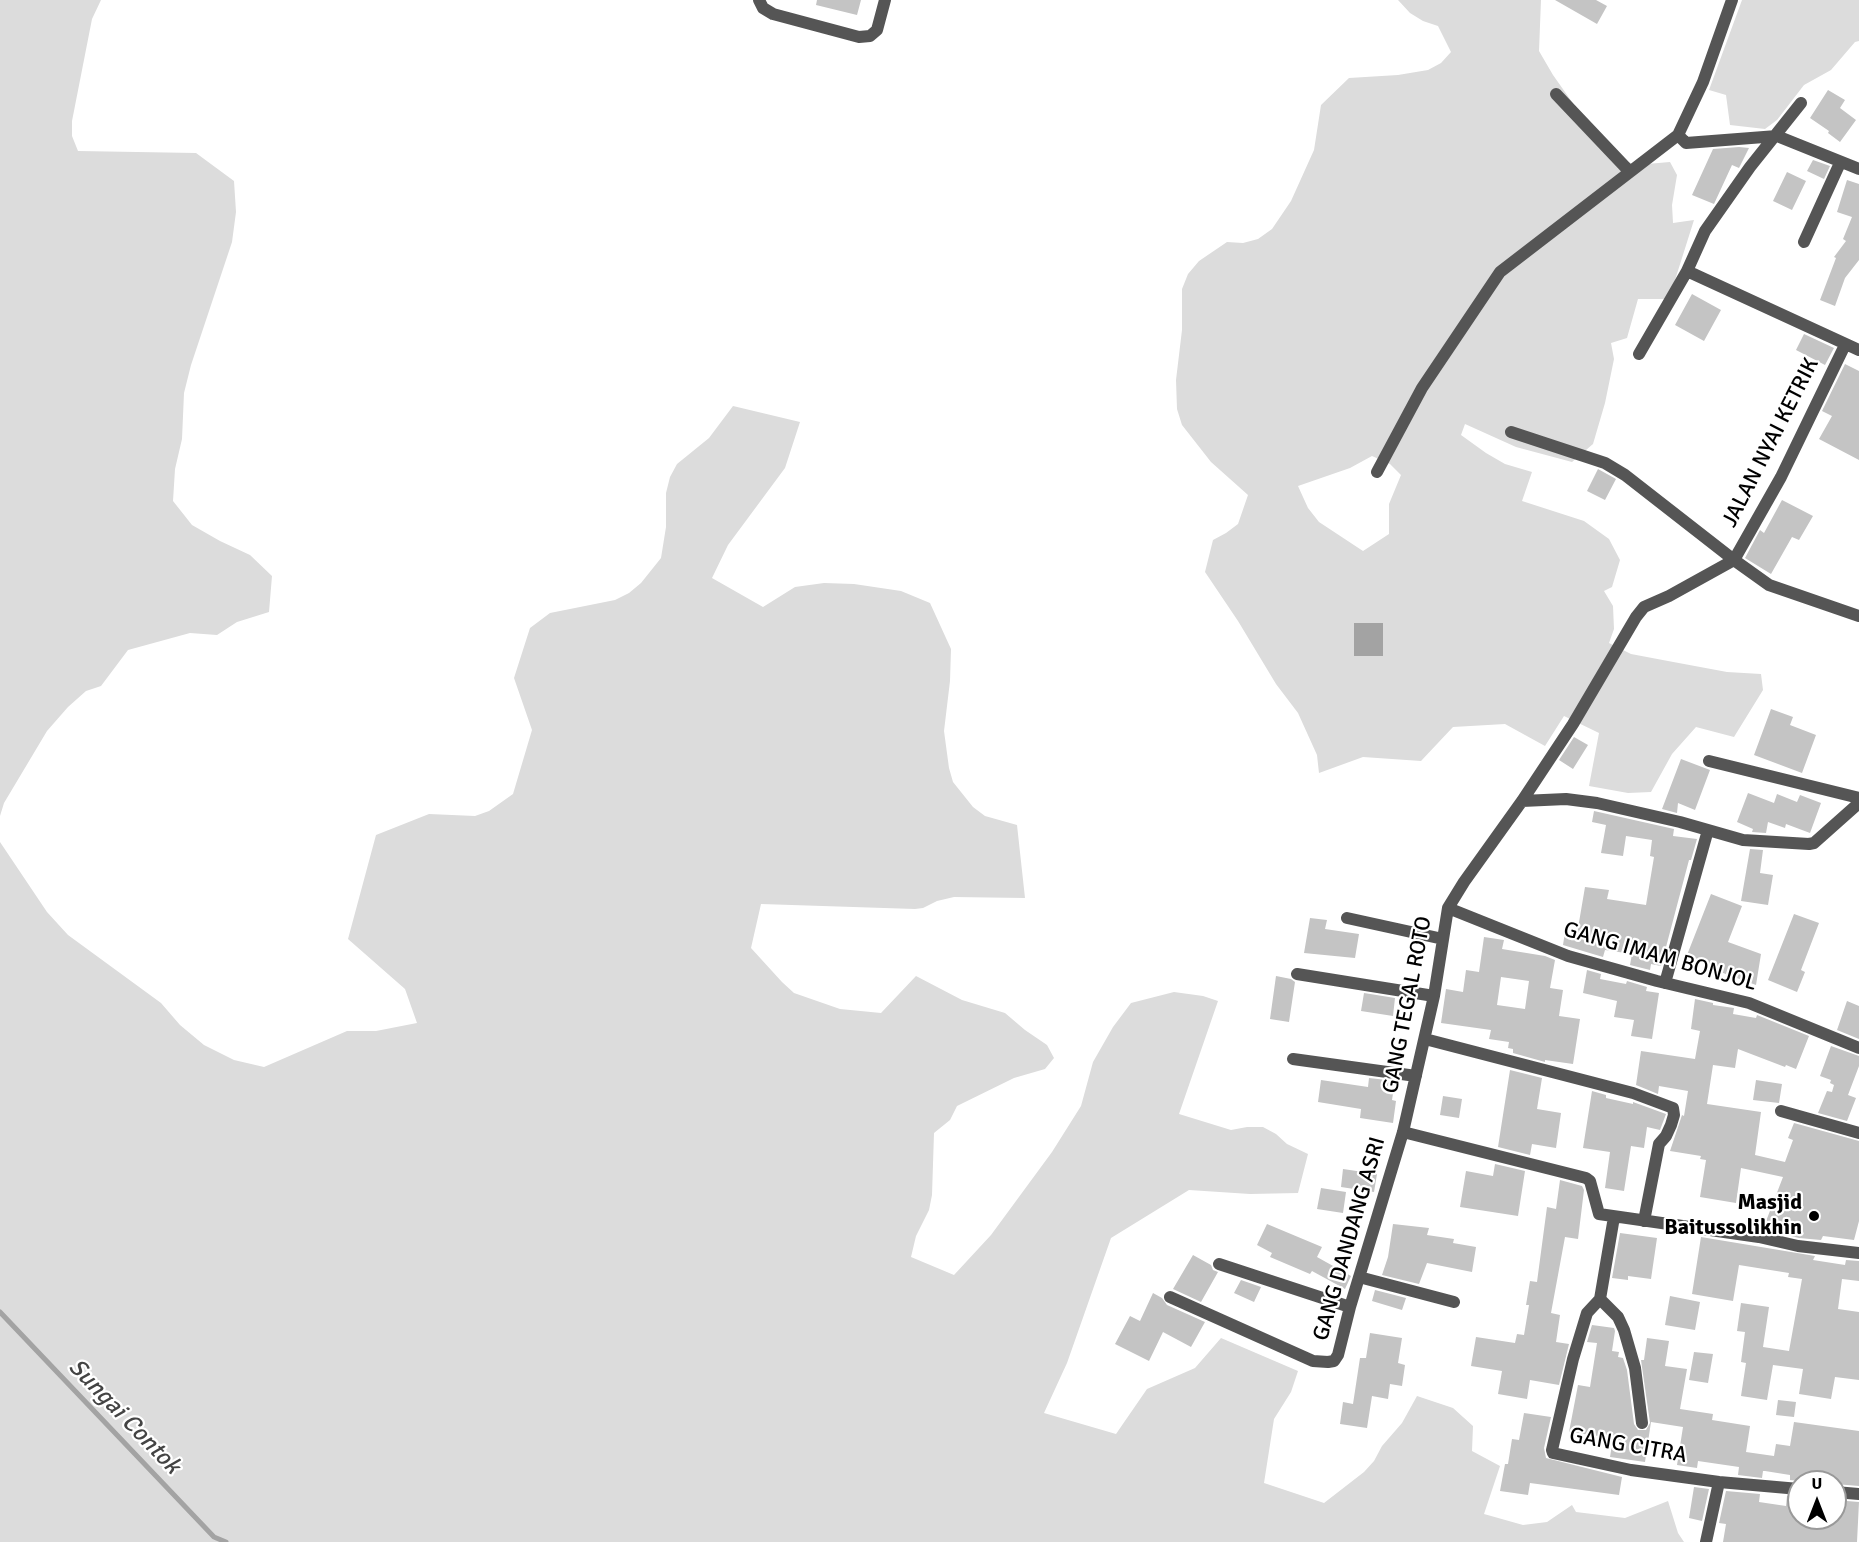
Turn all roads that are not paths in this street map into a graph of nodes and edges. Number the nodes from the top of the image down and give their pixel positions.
1 (759, 0) edge
2 (885, 0) edge
3 (1732, 0) edge
4 (1556, 94) dead end
5 (1801, 103) dead end
6 (1677, 135) junction
7 (1777, 136) junction
8 (1840, 163) junction
9 (1859, 170) edge
10 (1629, 171) junction
11 (1804, 242) dead end
12 (1687, 271) junction
13 (1845, 345) junction
14 (1859, 350) edge
15 (1639, 354) dead end
16 (1511, 432) dead end
17 (1377, 472) dead end
18 (1734, 560) junction
19 (1859, 616) edge
20 (1709, 761) dead end
21 (1522, 801) junction
22 (1859, 801) edge
23 (1708, 830) junction
24 (1448, 908) junction
25 (1347, 918) dead end
26 (1443, 939) junction
27 (1297, 974) dead end
28 (1665, 983) junction
29 (1434, 996) junction
30 (1425, 1039) junction
31 (1859, 1048) edge
32 (1293, 1059) dead end
33 (1416, 1077) junction
34 (1781, 1111) dead end
35 (1403, 1132) junction
36 (1859, 1133) edge
37 (1614, 1217) junction
38 (1644, 1221) junction
39 (1859, 1253) edge
40 (1219, 1264) dead end
41 (1359, 1277) junction
42 (1170, 1297) dead end
43 (1600, 1299) junction
44 (1454, 1302) dead end
45 (1350, 1307) junction
46 (1642, 1423) dead end
47 (1719, 1482) junction
48 (1787, 1488) edge
49 (1706, 1542) edge

1 - 2 street
3 - 6 street
4 - 10 street
5 - 7 street
6 - 7 street
6 - 10 street
7 - 8 street
7 - 12 street
8 - 9 street
8 - 11 street
10 - 17 street
12 - 13 street, JALAN NYAI KETRIK
12 - 15 street
13 - 14 street, JALAN NYAI KETRIK
13 - 18 street, JALAN NYAI KETRIK
16 - 18 street, JALAN NYAI KETRIK
18 - 19 street, JALAN NYAI KETRIK
18 - 21 street, GANG TEGAL ROTO
20 - 22 street
21 - 23 street
21 - 24 street, GANG TEGAL ROTO
22 - 23 street
23 - 28 street
24 - 26 street, GANG TEGAL ROTO
24 - 28 street, GANG IMAM BONJOL
25 - 26 street
26 - 29 street, GANG TEGAL ROTO
27 - 29 street
28 - 31 street, GANG IMAM BONJOL
29 - 30 street, GANG TEGAL ROTO
30 - 33 street, GANG TEGAL ROTO
30 - 38 street
32 - 33 street
33 - 35 street, GANG TEGAL ROTO
34 - 36 street
35 - 37 street
35 - 41 street, GANG DANDANG ASRI
37 - 38 street
37 - 43 street, GANG CITRA
38 - 39 street
40 - 45 street
41 - 44 street
41 - 45 street, GANG DANDANG ASRI
42 - 45 street, GANG DANDANG ASRI
43 - 46 street
43 - 47 street, GANG CITRA
47 - 48 street, GANG CITRA
47 - 49 street

